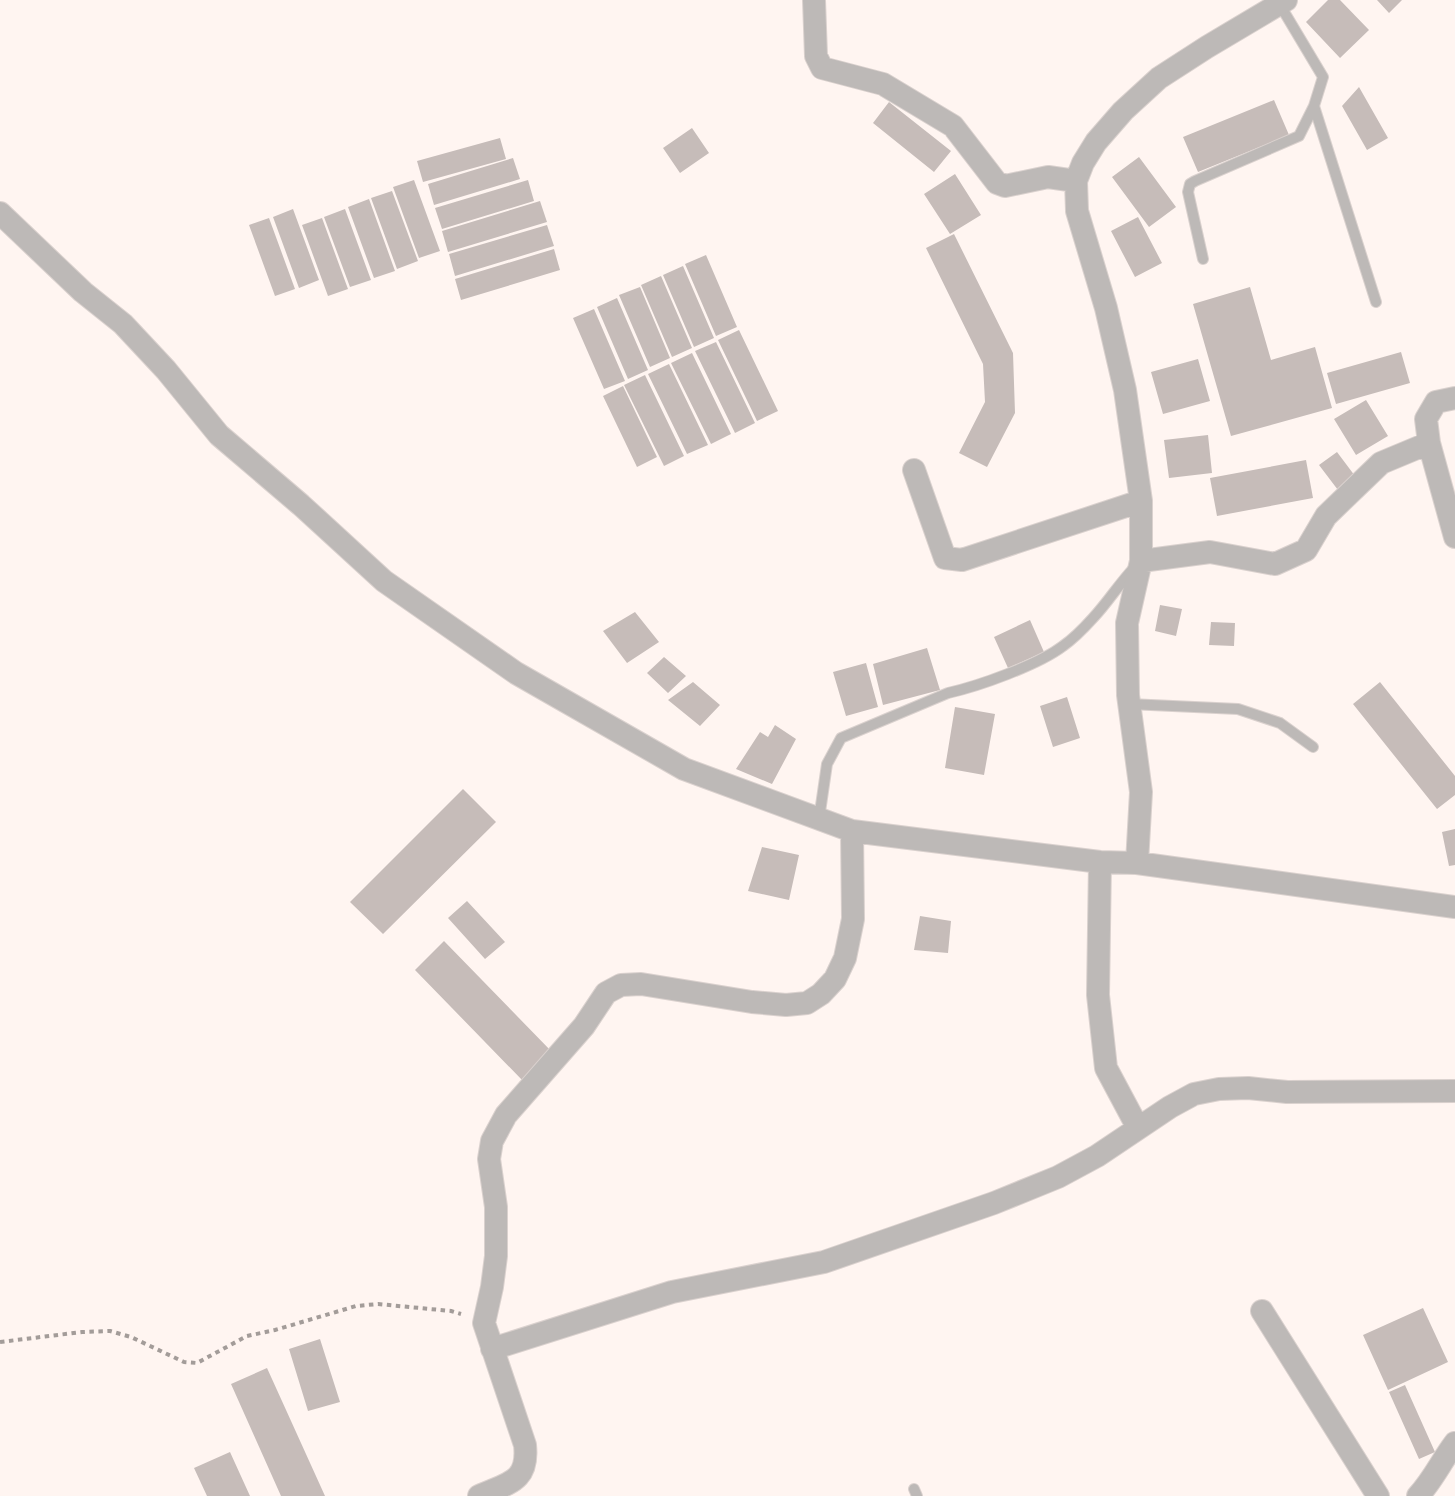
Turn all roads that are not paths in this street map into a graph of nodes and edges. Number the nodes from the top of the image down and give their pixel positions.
1 (814, 0) edge
2 (1283, 3) edge
3 (1314, 106) junction
4 (1076, 181) junction
5 (0, 213) edge
6 (1203, 259) dead end
7 (1376, 302) dead end
8 (1455, 398) edge
9 (1429, 443) junction
10 (914, 470) dead end
11 (1141, 501) junction
12 (1455, 534) edge
13 (1141, 561) junction
14 (1129, 704) junction
15 (1313, 747) dead end
16 (819, 819) junction
17 (852, 831) junction
18 (1100, 862) junction
19 (1137, 863) junction
20 (1455, 907) edge
21 (1455, 1091) edge
22 (1138, 1128) junction
23 (1262, 1311) dead end
24 (492, 1349) junction
25 (1455, 1443) edge
26 (479, 1496) edge
27 (1378, 1496) edge
28 (1418, 1496) edge

1 - 4 street
2 - 3 lane
2 - 4 street
3 - 6 lane
3 - 7 lane
4 - 11 street
5 - 16 street
8 - 9 street
9 - 12 street
9 - 13 street
10 - 11 street
11 - 13 street
13 - 14 street
13 - 16 lane
14 - 15 lane
14 - 19 street
16 - 17 street
17 - 18 street
17 - 24 street
18 - 19 street
18 - 22 street
19 - 20 street
21 - 22 street
22 - 24 street
23 - 27 street
24 - 26 street
25 - 28 street

